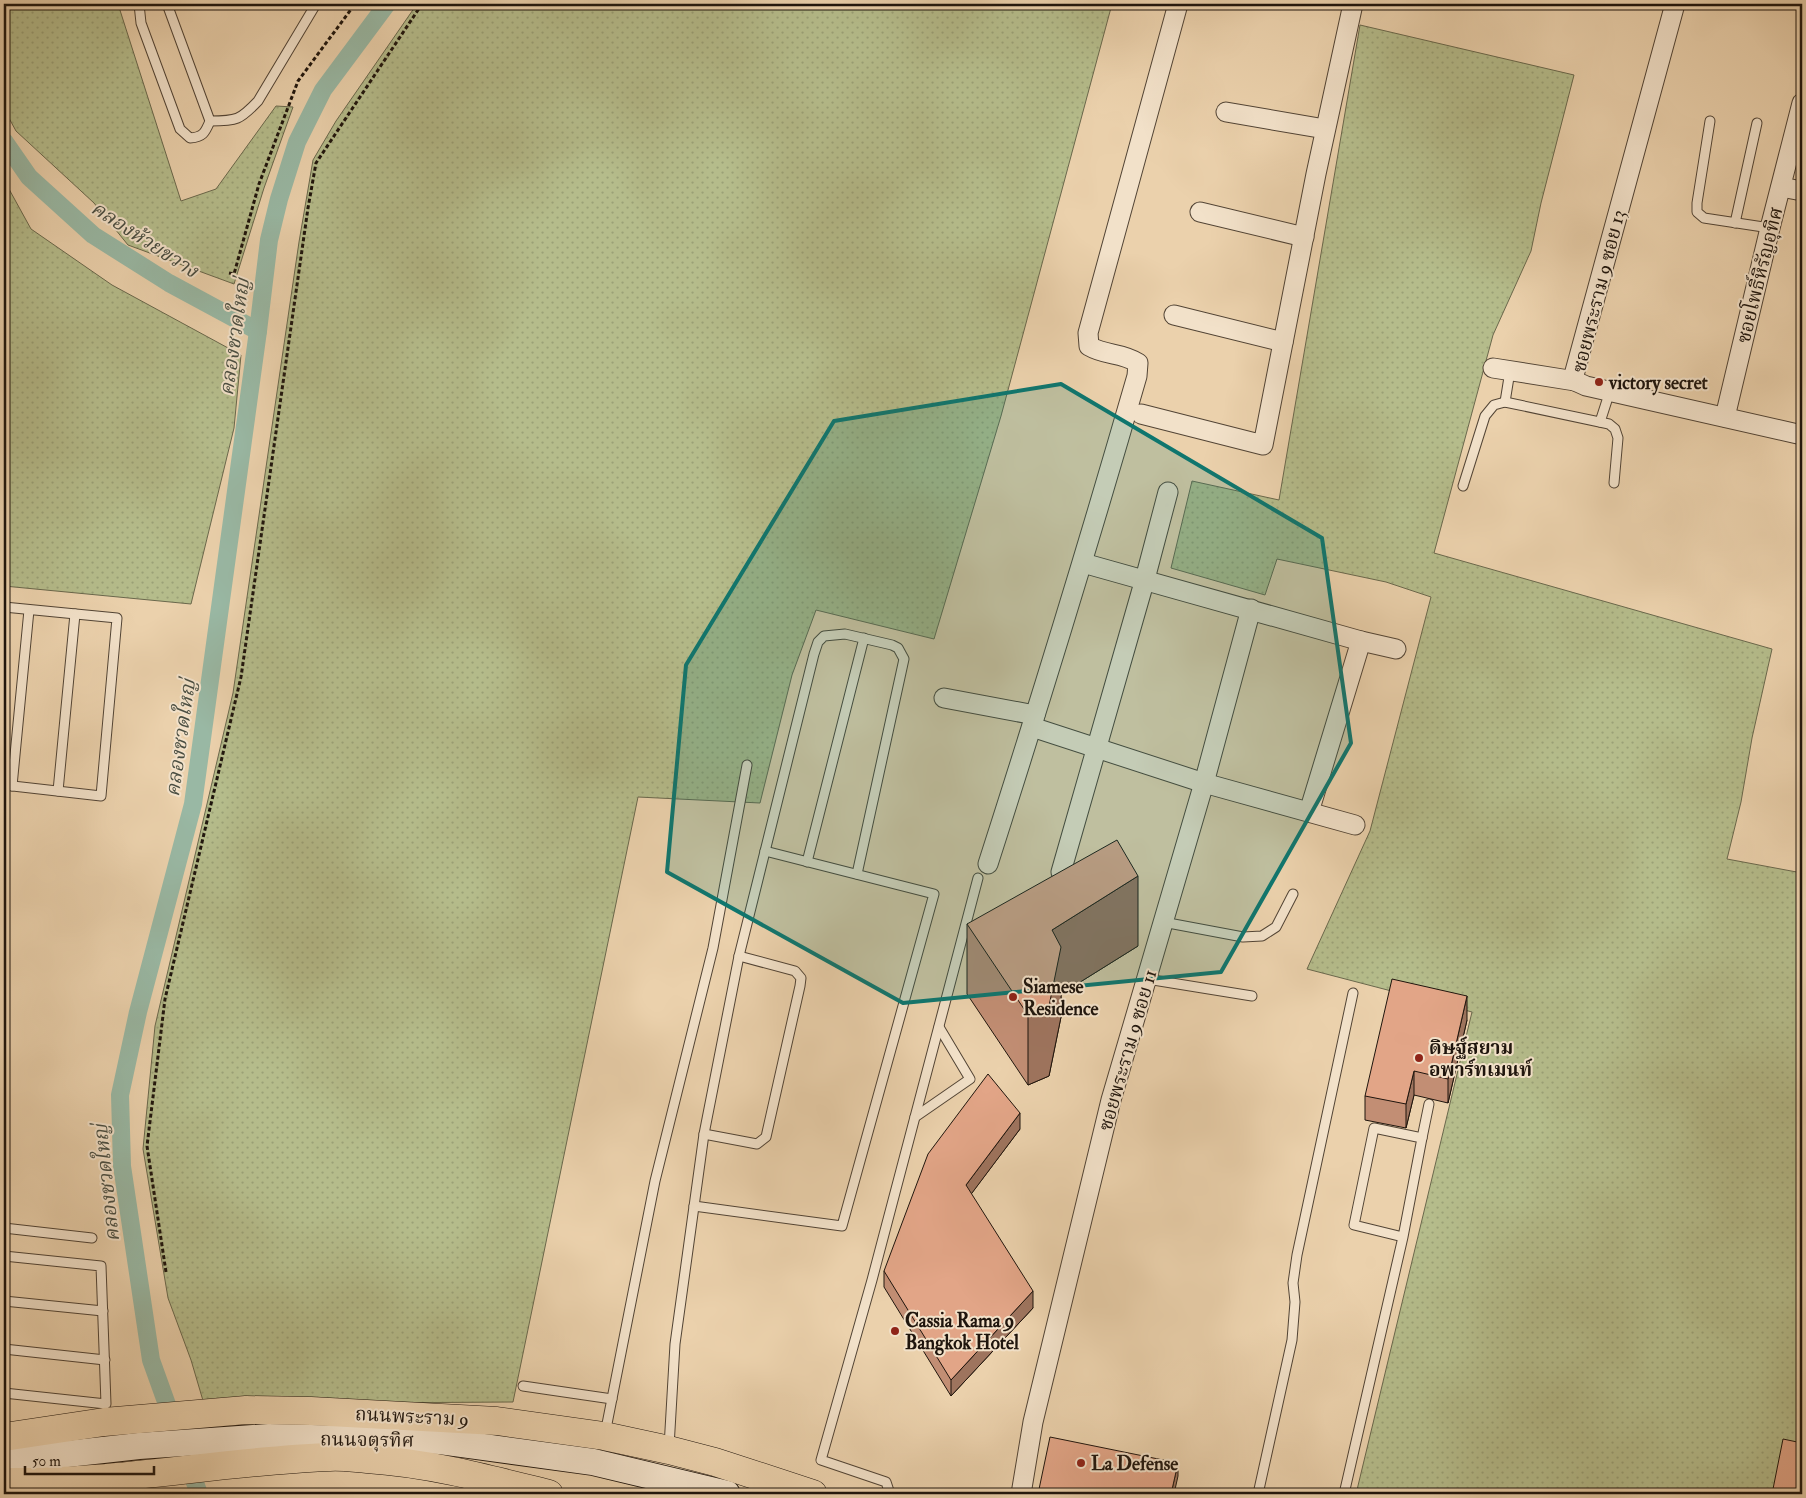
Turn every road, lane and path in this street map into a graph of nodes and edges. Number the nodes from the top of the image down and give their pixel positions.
1 (138, 4) edge
2 (167, 4) edge
3 (316, 4) edge
4 (354, 4) edge
5 (422, 4) edge
6 (1178, 4) edge
7 (1353, 4) edge
8 (1675, 4) edge
9 (1802, 103) edge
10 (1226, 112) dead end
11 (1710, 121) dead end
12 (210, 122) junction
13 (1757, 123) dead end
14 (1326, 129) junction
15 (1781, 187) junction
16 (1802, 191) edge
17 (1200, 212) dead end
18 (1735, 223) junction
19 (1770, 228) junction
20 (1304, 237) junction
21 (228, 273) dead end
22 (1174, 315) dead end
23 (1283, 342) junction
24 (1501, 369) joint
25 (1575, 382) junction
26 (1610, 391) junction
27 (1504, 402) junction
28 (1141, 414) dead end
29 (1725, 417) junction
30 (1600, 422) junction
31 (1802, 434) edge
32 (1614, 483) dead end
33 (1463, 486) dead end
34 (1168, 492) dead end
35 (1083, 563) junction
36 (1145, 580) junction
37 (4, 607) edge
38 (1251, 609) junction
39 (29, 610) junction
40 (75, 614) junction
41 (864, 638) junction
42 (1361, 641) junction
43 (1396, 649) dead end
44 (944, 698) dead end
45 (1034, 721) junction
46 (1096, 748) junction
47 (747, 766) dead end
48 (1204, 783) junction
49 (8, 786) edge
50 (58, 791) junction
51 (1308, 812) junction
52 (1355, 825) dead end
53 (765, 851) junction
54 (807, 862) junction
55 (983, 871) joint
56 (1061, 872) edge
57 (857, 874) junction
58 (1293, 894) dead end
59 (1163, 922) junction
60 (739, 956) junction
61 (1147, 979) junction
62 (1353, 993) dead end
63 (1252, 996) dead end
64 (939, 1027) junction
65 (1429, 1104) dead end
66 (915, 1117) junction
67 (704, 1134) junction
68 (1422, 1138) junction
69 (694, 1206) junction
70 (4, 1228) edge
71 (1403, 1237) junction
72 (92, 1238) dead end
73 (4, 1256) edge
74 (166, 1272) dead end
75 (4, 1301) edge
76 (103, 1310) junction
77 (4, 1349) edge
78 (105, 1360) junction
79 (523, 1386) dead end
80 (4, 1393) edge
81 (612, 1399) junction
82 (604, 1436) junction
83 (4, 1437) edge
84 (669, 1450) junction
85 (4, 1461) edge
86 (12, 1481) edge
87 (549, 1494) edge
88 (727, 1494) edge
89 (813, 1494) edge
90 (890, 1494) edge
91 (1021, 1494) edge
92 (1258, 1494) edge
93 (1344, 1494) edge

1 - 12 lane
2 - 12 lane
3 - 12 lane
4 - 21 path
5 - 74 path
6 - 35 street
7 - 14 street
8 - 25 street, ซอยพระราม 9 ซอย 13
9 - 15 street, ซอยโพธิ์หิรัญอุทิศ
10 - 14 street
11 - 18 lane
13 - 18 lane
14 - 20 street
15 - 16 street
15 - 19 street, ซอยโพธิ์หิรัญอุทิศ
17 - 20 street
18 - 19 lane
19 - 29 street, ซอยโพธิ์หิรัญอุทิศ
20 - 23 street
22 - 23 street
23 - 28 street
24 - 25 street
24 - 27 lane
25 - 26 street, ซอยพระราม 9 ซอย 13
26 - 29 street, ซอยพระราม 9 ซอย 13
26 - 30 lane
27 - 30 lane
27 - 33 lane
29 - 31 street, ซอยพระราม 9 ซอย 13
30 - 32 lane
34 - 36 street
35 - 36 street
35 - 45 street
36 - 38 street
36 - 46 street
37 - 39 lane
38 - 42 street
38 - 48 street, ซอยพระราม 9 ซอย 11
39 - 40 lane
39 - 49 lane
40 - 50 lane
40 - 50 lane
41 - 53 lane
41 - 54 lane
41 - 57 lane
42 - 43 street
42 - 51 street
44 - 45 street
45 - 46 street
45 - 55 street
46 - 48 street
46 - 56 street
47 - 81 lane
48 - 51 street
48 - 59 street, ซอยพระราม 9 ซอย 11
49 - 50 lane
51 - 52 street
53 - 54 lane
53 - 60 lane
54 - 57 lane
55 - 64 lane
57 - 69 lane
58 - 59 lane
59 - 61 street, ซอยพระราม 9 ซอย 11
60 - 67 lane
60 - 67 lane
61 - 63 lane
61 - 91 street, ซอยพระราม 9 ซอย 11
62 - 92 lane
64 - 66 lane
64 - 66 lane
65 - 68 lane
66 - 90 lane
67 - 69 lane
68 - 71 lane
68 - 71 lane
69 - 84 lane
70 - 72 lane
71 - 93 lane
73 - 76 lane
75 - 76 lane
76 - 78 lane
77 - 78 lane
78 - 80 lane
79 - 81 lane
81 - 82 lane
82 - 83 main road, ถนนพระราม 9
82 - 84 main road, ถนนพระราม 9
84 - 89 main road, ถนนพระราม 9
85 - 88 main road, ถนนจตุรทิศ
86 - 87 main road

